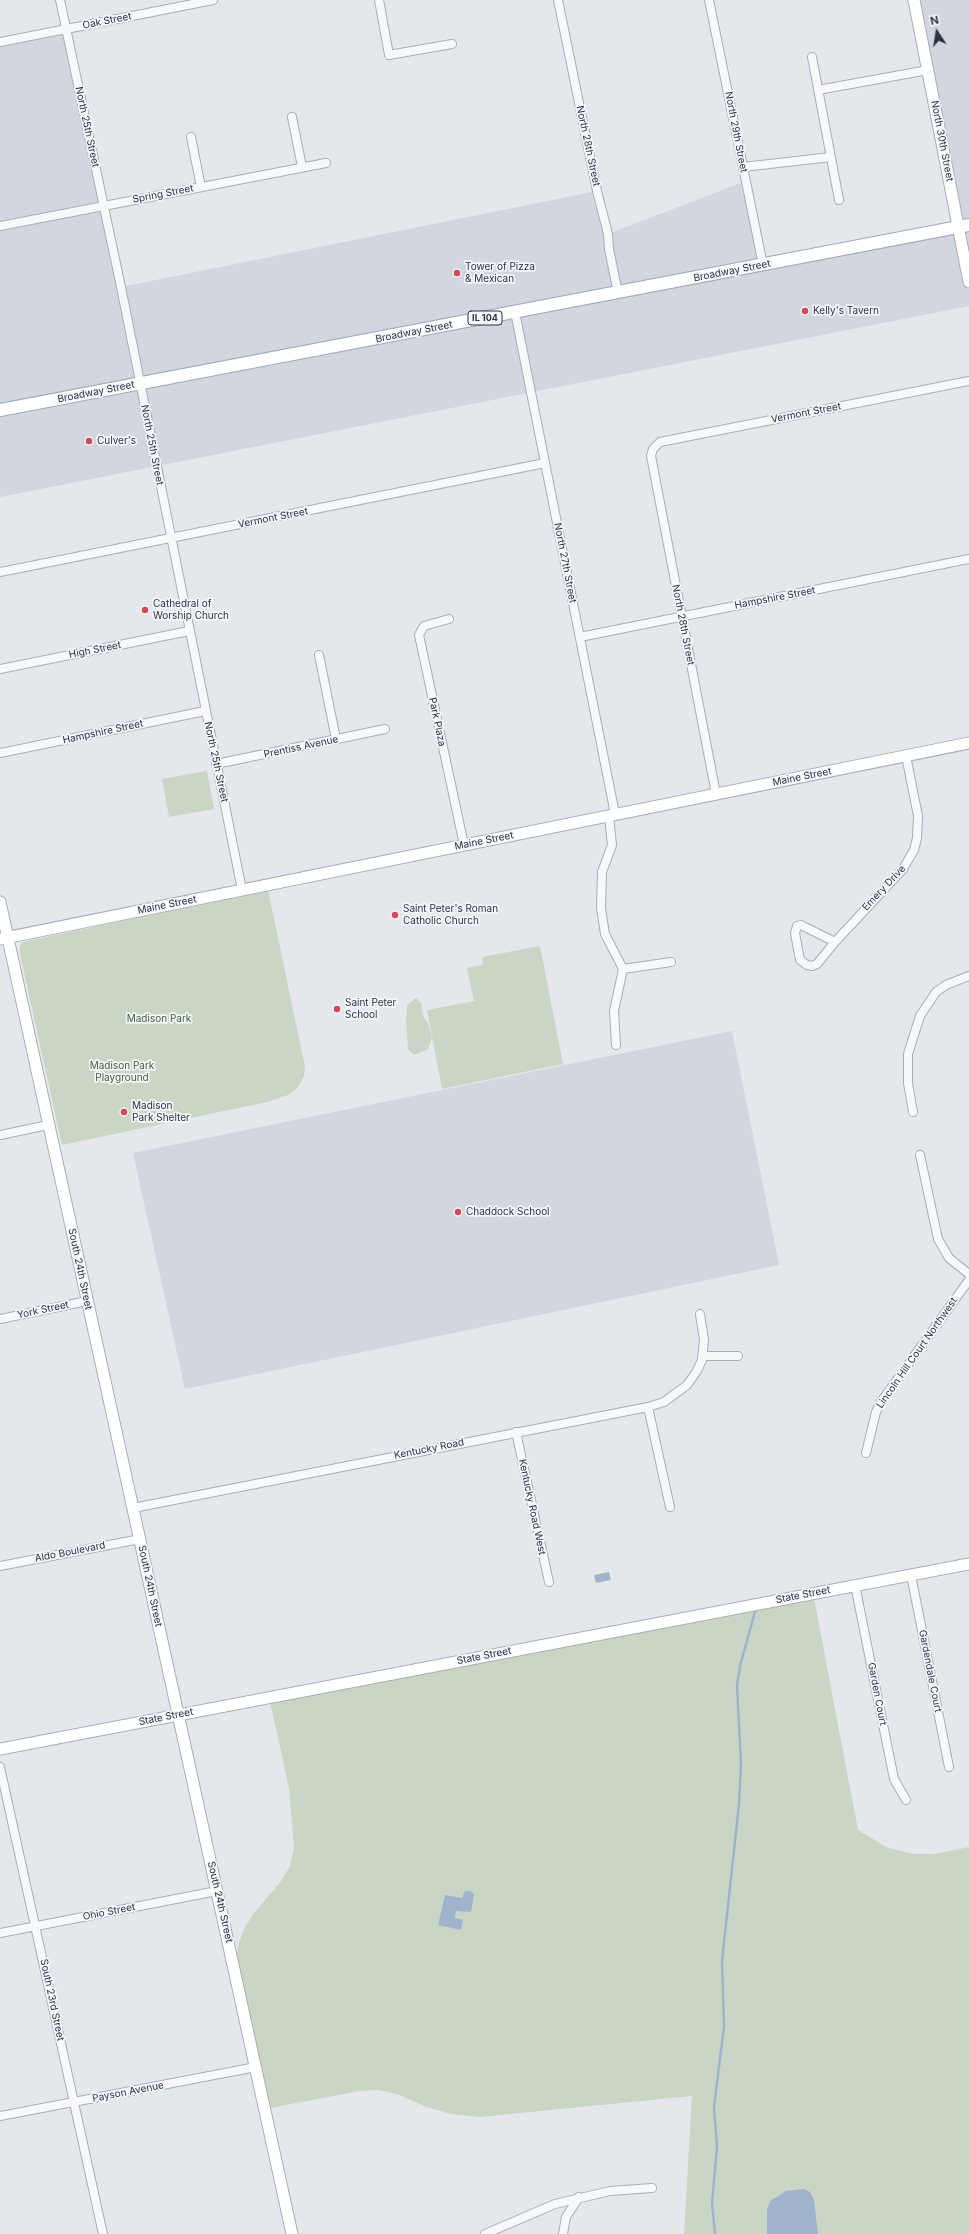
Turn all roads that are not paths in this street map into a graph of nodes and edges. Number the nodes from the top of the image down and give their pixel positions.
1 (60, 0) edge
2 (213, 0) edge
3 (379, 0) edge
4 (558, 0) edge
5 (709, 0) edge
6 (914, 0) edge
7 (66, 29) junction
8 (0, 42) edge
9 (452, 44) dead end
10 (812, 57) dead end
11 (928, 70) junction
12 (818, 90) junction
13 (292, 117) dead end
14 (191, 137) dead end
15 (832, 157) junction
16 (326, 163) dead end
17 (302, 167) junction
18 (743, 167) junction
19 (202, 187) junction
20 (839, 200) dead end
21 (104, 206) junction
22 (0, 226) edge
23 (963, 227) edge
24 (763, 265) junction
25 (969, 282) edge
26 (618, 292) junction
27 (515, 312) junction
28 (969, 381) edge
29 (140, 384) junction
30 (0, 410) edge
31 (651, 456) joint
32 (545, 464) junction
33 (171, 538) junction
34 (969, 558) edge
35 (0, 572) edge
36 (682, 616) junction
37 (449, 619) dead end
38 (189, 631) junction
39 (580, 637) junction
40 (319, 655) dead end
41 (0, 669) edge
42 (205, 711) junction
43 (385, 729) dead end
44 (336, 739) junction
45 (969, 743) edge
46 (0, 754) edge
47 (906, 756) junction
48 (216, 764) junction
49 (716, 794) junction
50 (612, 815) junction
51 (464, 845) junction
52 (242, 890) junction
53 (0, 902) edge
54 (4, 938) edge
55 (835, 942) junction
56 (670, 962) dead end
57 (623, 970) junction
58 (969, 976) edge
59 (616, 1045) dead end
60 (912, 1112) dead end
61 (48, 1125) junction
62 (0, 1135) edge
63 (920, 1155) dead end
64 (969, 1274) edge
65 (969, 1280) edge
66 (87, 1301) junction
67 (700, 1314) dead end
68 (0, 1319) edge
69 (702, 1356) junction
70 (738, 1356) dead end
71 (648, 1407) junction
72 (516, 1432) junction
73 (866, 1453) dead end
74 (670, 1507) dead end
75 (133, 1508) junction
76 (140, 1539) junction
77 (969, 1564) edge
78 (0, 1566) edge
79 (911, 1575) junction
80 (549, 1582) dead end
81 (855, 1586) junction
82 (178, 1715) junction
83 (0, 1749) edge
84 (0, 1767) edge
85 (949, 1767) dead end
86 (906, 1800) dead end
87 (217, 1891) junction
88 (36, 1926) junction
89 (0, 1933) edge
90 (256, 2067) junction
91 (74, 2102) junction
92 (0, 2116) edge
93 (652, 2188) dead end
94 (579, 2197) junction
95 (103, 2234) edge
96 (292, 2234) edge
97 (485, 2234) edge
98 (563, 2234) edge

1 - 7 street, North 25th Street
2 - 7 street, Oak Street
3 - 9 street
4 - 26 street, North 28th Street
5 - 18 street, North 29th Street
6 - 11 street, North 30th Street
7 - 8 street, Oak Street
7 - 21 street, North 25th Street
10 - 12 street
11 - 12 street
11 - 23 street, North 30th Street
12 - 15 street
13 - 17 street
14 - 19 street
15 - 18 street
15 - 20 street
16 - 17 street, Spring Street
17 - 19 street, Spring Street
18 - 24 street, North 29th Street
19 - 21 street, Spring Street
21 - 22 street, Spring Street
21 - 29 street, North 25th Street
23 - 24 main road, Broadway Street / IL 104
23 - 25 street, North 30th Street
24 - 26 main road, Broadway Street / IL 104
26 - 27 main road, Broadway Street / IL 104
27 - 29 main road, Broadway Street / IL 104
27 - 32 street, North 27th Street
28 - 31 street, Vermont Street
29 - 30 main road, Broadway Street / IL 104
29 - 33 street, North 25th Street
31 - 36 street, North 28th Street
32 - 33 street, Vermont Street
32 - 39 street, North 27th Street
33 - 35 street, Vermont Street
33 - 38 street, North 25th Street
34 - 36 street, Hampshire Street
36 - 39 street, Hampshire Street
36 - 49 street, North 28th Street
37 - 51 street, Park Plaza
38 - 41 street, High Street
38 - 42 street, North 25th Street
39 - 50 street, North 27th Street
40 - 44 street
42 - 46 street, Hampshire Street
42 - 48 street, North 25th Street
43 - 44 street, Prentiss Avenue
44 - 48 street, Prentiss Avenue
45 - 47 street, Maine Street
47 - 49 street, Maine Street
47 - 55 street, Emery Drive
48 - 52 street, North 25th Street
49 - 50 street, Maine Street
50 - 51 street, Maine Street
50 - 57 street, North 27th Street
51 - 52 street, Maine Street
52 - 54 street, Maine Street
53 - 54 street, South 24th Street
54 - 61 street, South 24th Street
55 - 55 street, Emery Drive
56 - 57 street
57 - 59 street
58 - 60 street
61 - 62 street
61 - 66 street, South 24th Street
63 - 64 street
65 - 73 street, Lincoln Hill Court Northwest
66 - 68 street, York Street
66 - 75 street, South 24th Street
67 - 69 street, Kentucky Road
69 - 70 street
69 - 71 street, Kentucky Road
71 - 72 street, Kentucky Road
71 - 74 street
72 - 75 street, Kentucky Road
72 - 80 street, Kentucky Road West
75 - 76 street, South 24th Street
76 - 78 street, Aldo Boulevard
76 - 82 street, South 24th Street
77 - 79 street, State Street
79 - 81 street, State Street
79 - 85 street, Gardendale Court
81 - 82 street, State Street
81 - 86 street, Garden Court
82 - 83 street, State Street
82 - 87 street, South 24th Street
84 - 88 street, South 23rd Street
87 - 88 street, Ohio Street
87 - 90 street, South 24th Street
88 - 89 street, Ohio Street
88 - 91 street, South 23rd Street
90 - 91 street, Payson Avenue
90 - 96 street, South 24th Street
91 - 92 street, Payson Avenue
91 - 95 street, South 23rd Street
93 - 94 street
94 - 97 street
94 - 98 street

